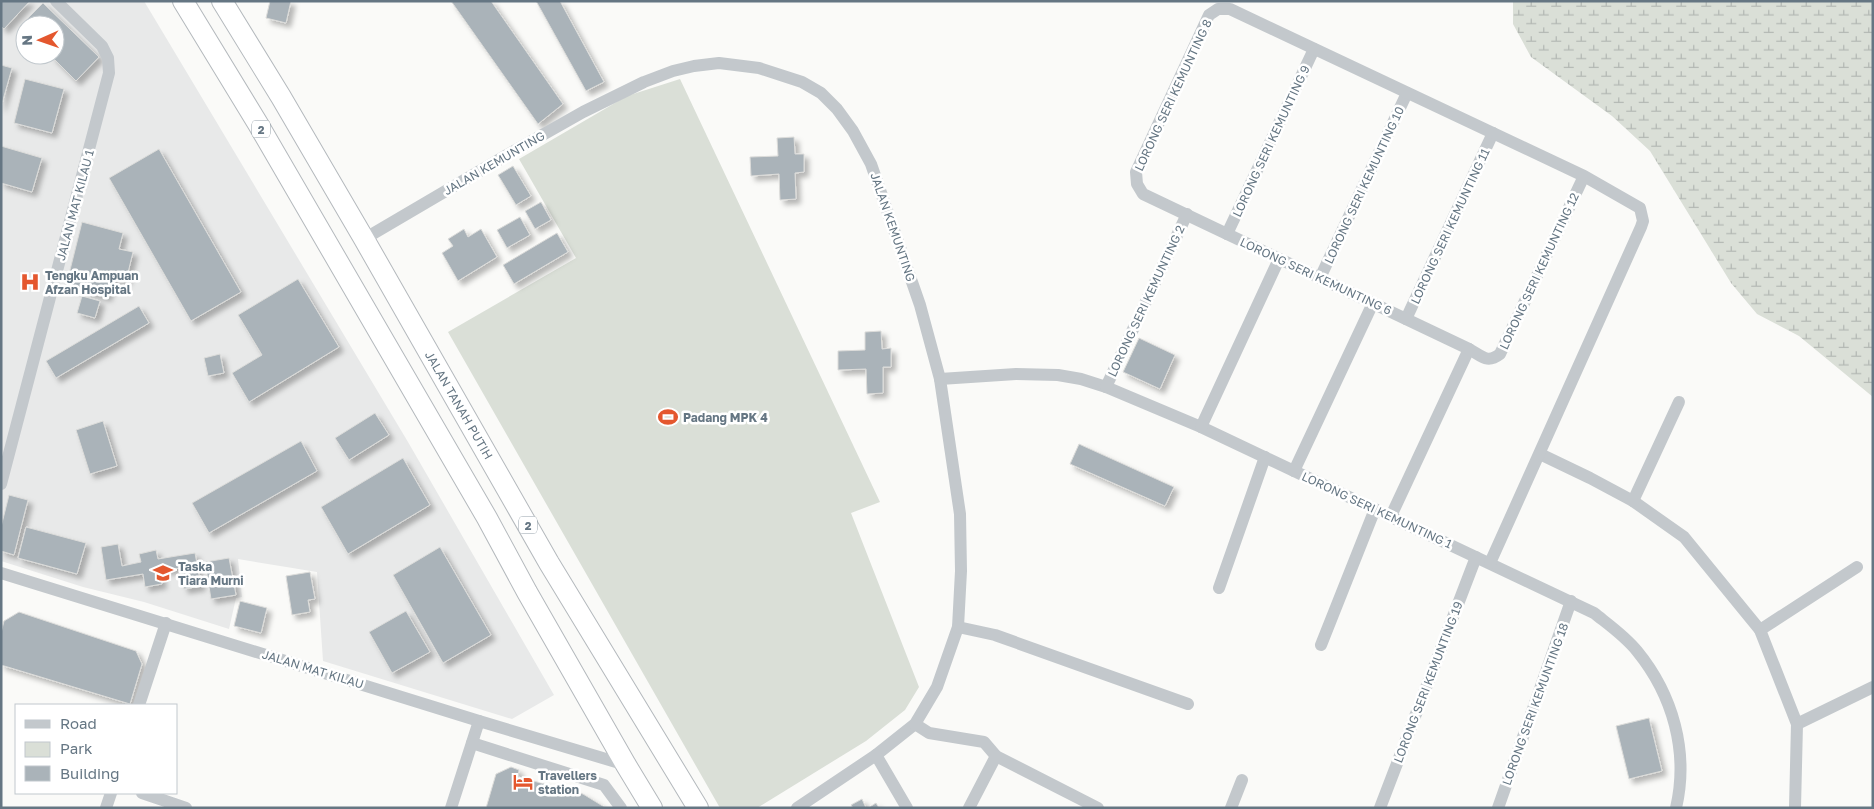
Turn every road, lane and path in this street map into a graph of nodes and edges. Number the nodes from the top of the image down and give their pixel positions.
1 (56, 1) edge
2 (183, 1) edge
3 (222, 1) edge
4 (1314, 49) junction
5 (1407, 93) junction
6 (1493, 133) junction
7 (1584, 176) junction
8 (1143, 194) joint
9 (1186, 214) junction
10 (1227, 234) junction
11 (364, 239) junction
12 (1279, 259) junction
13 (1320, 278) junction
14 (1372, 303) junction
15 (1406, 319) junction
16 (1469, 349) junction
17 (1488, 360) joint
18 (940, 379) junction
19 (1106, 387) junction
20 (1679, 402) dead end
21 (1201, 428) junction
22 (1540, 454) junction
23 (1265, 458) junction
24 (1294, 471) junction
25 (1, 484) edge
26 (1634, 502) junction
27 (1375, 509) junction
28 (1390, 516) junction
29 (1476, 557) junction
30 (1490, 563) junction
31 (1857, 567) dead end
32 (1, 573) edge
33 (1219, 588) dead end
34 (1571, 601) junction
35 (166, 623) junction
36 (958, 627) junction
37 (1760, 630) junction
38 (1321, 645) dead end
39 (1873, 687) edge
40 (139, 704) edge
41 (1188, 704) dead end
42 (479, 721) junction
43 (915, 724) junction
44 (1797, 724) junction
45 (472, 743) junction
46 (876, 755) junction
47 (996, 756) junction
48 (626, 765) junction
49 (1242, 780) dead end
50 (111, 794) edge
51 (145, 794) edge
52 (106, 808) edge
53 (186, 808) edge
54 (451, 808) edge
55 (620, 808) edge
56 (652, 808) edge
57 (698, 808) edge
58 (797, 808) edge
59 (907, 808) edge
60 (969, 808) edge
61 (1098, 808) edge
62 (1231, 808) edge
63 (1380, 808) edge
64 (1498, 808) edge
65 (1676, 808) edge
66 (1795, 808) edge

1 - 25 street, JALAN MAT KILAU 1
2 - 48 highway, 2
3 - 11 highway, JALAN TANAH PUTIH / 2
4 - 5 street
4 - 8 street, LORONG SERI KEMUNTING 8
4 - 10 street, LORONG SERI KEMUNTING 9
5 - 6 street
5 - 13 street, LORONG SERI KEMUNTING 10
6 - 7 street
6 - 15 street, LORONG SERI KEMUNTING 11
7 - 17 street, LORONG SERI KEMUNTING 12
7 - 22 street
8 - 9 street, LORONG SERI KEMUNTING 6
9 - 10 street, LORONG SERI KEMUNTING 6
9 - 19 street, LORONG SERI KEMUNTING 2
10 - 12 street, LORONG SERI KEMUNTING 6
11 - 18 street, JALAN KEMUNTING
11 - 57 highway, JALAN TANAH PUTIH / 2
12 - 13 street, LORONG SERI KEMUNTING 6
12 - 21 street
13 - 14 street, LORONG SERI KEMUNTING 6
14 - 15 street, LORONG SERI KEMUNTING 6
14 - 24 street
15 - 16 street, LORONG SERI KEMUNTING 6
16 - 17 street, LORONG SERI KEMUNTING 6
16 - 28 street
18 - 19 street, LORONG SERI KEMUNTING 1
18 - 36 street, JALAN KEMUNTING
19 - 21 street, LORONG SERI KEMUNTING 1
20 - 26 street
21 - 23 street, LORONG SERI KEMUNTING 1
22 - 26 street
22 - 30 street
23 - 24 street, LORONG SERI KEMUNTING 1
23 - 33 street
24 - 27 street, LORONG SERI KEMUNTING 1
26 - 37 street
27 - 28 street, LORONG SERI KEMUNTING 1
27 - 38 street
28 - 29 street, LORONG SERI KEMUNTING 1
29 - 30 street, LORONG SERI KEMUNTING 1
29 - 63 street, LORONG SERI KEMUNTING 19
30 - 34 street, LORONG SERI KEMUNTING 1
31 - 37 street
32 - 35 street, JALAN MAT KILAU
34 - 64 street, LORONG SERI KEMUNTING 18
34 - 65 street, LORONG SERI KEMUNTING 1
35 - 40 street
35 - 42 street, JALAN MAT KILAU
36 - 41 street
36 - 43 street, JALAN KEMUNTING
37 - 44 street
39 - 44 street
42 - 45 street
42 - 48 street, JALAN MAT KILAU
43 - 46 street, JALAN KEMUNTING
43 - 47 street
44 - 66 street
45 - 54 street
45 - 55 street
46 - 58 street, JALAN KEMUNTING
46 - 59 street
47 - 60 street
47 - 61 street
48 - 56 highway, 2
49 - 62 street
50 - 52 street
51 - 53 street

